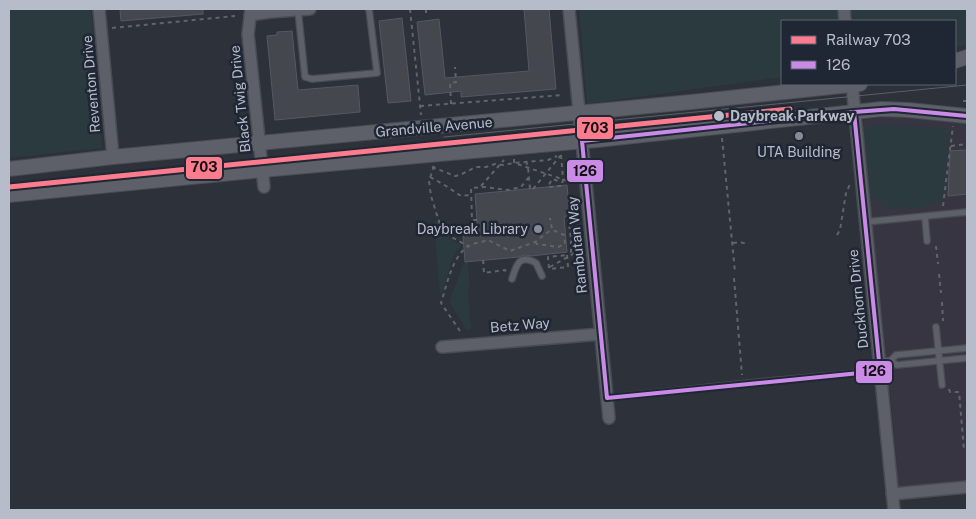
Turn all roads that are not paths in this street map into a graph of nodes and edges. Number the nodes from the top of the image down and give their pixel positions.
1 (100, 9) edge
2 (304, 9) edge
3 (368, 9) edge
4 (569, 9) edge
5 (251, 12) edge
6 (845, 85) edge
7 (855, 85) edge
8 (854, 112) junction
9 (579, 113) junction
10 (967, 116) edge
11 (582, 141) junction
12 (259, 143) junction
13 (113, 157) junction
14 (9, 169) edge
15 (262, 170) junction
16 (264, 187) dead end
17 (9, 195) edge
18 (967, 212) edge
19 (925, 217) junction
20 (865, 222) junction
21 (927, 241) dead end
22 (542, 276) dead end
23 (509, 279) road end
24 (936, 327) dead end
25 (601, 334) junction
26 (442, 347) dead end
27 (967, 348) edge
28 (938, 351) junction
29 (967, 358) edge
30 (939, 360) junction
31 (883, 364) junction
32 (942, 385) dead end
33 (607, 398) junction
34 (609, 418) dead end
35 (967, 487) edge
36 (892, 494) junction
37 (894, 510) edge

1 - 13 street, Reventon Drive
2 - 3 lane
2 - 5 street
4 - 9 street, Rambutan Way
5 - 12 street, Black Twig Drive
6 - 9 street, Grandville Avenue
7 - 8 street, Duckhorn Drive
8 - 10 street, Grandville Avenue
8 - 11 street, Grandville Avenue
8 - 20 street, Duckhorn Drive
9 - 11 street, Rambutan Way
9 - 12 street, Grandville Avenue
11 - 15 street, Grandville Avenue
11 - 25 street, Rambutan Way
12 - 13 street, Grandville Avenue
12 - 15 street, Black Twig Drive
13 - 14 street, Grandville Avenue
15 - 16 street, Black Twig Drive
15 - 17 street, Grandville Avenue
18 - 19 lane
19 - 20 lane
19 - 21 lane
20 - 31 street, Duckhorn Drive
22 - 23 lane
24 - 28 lane
25 - 26 street, Betz Way
25 - 33 street, Rambutan Way
27 - 28 lane
28 - 30 lane
28 - 31 lane
29 - 30 lane
30 - 31 lane
30 - 32 lane
31 - 33 lane
31 - 36 street, Duckhorn Drive
33 - 34 street, Rambutan Way
35 - 36 street
36 - 37 street, Duckhorn Drive

